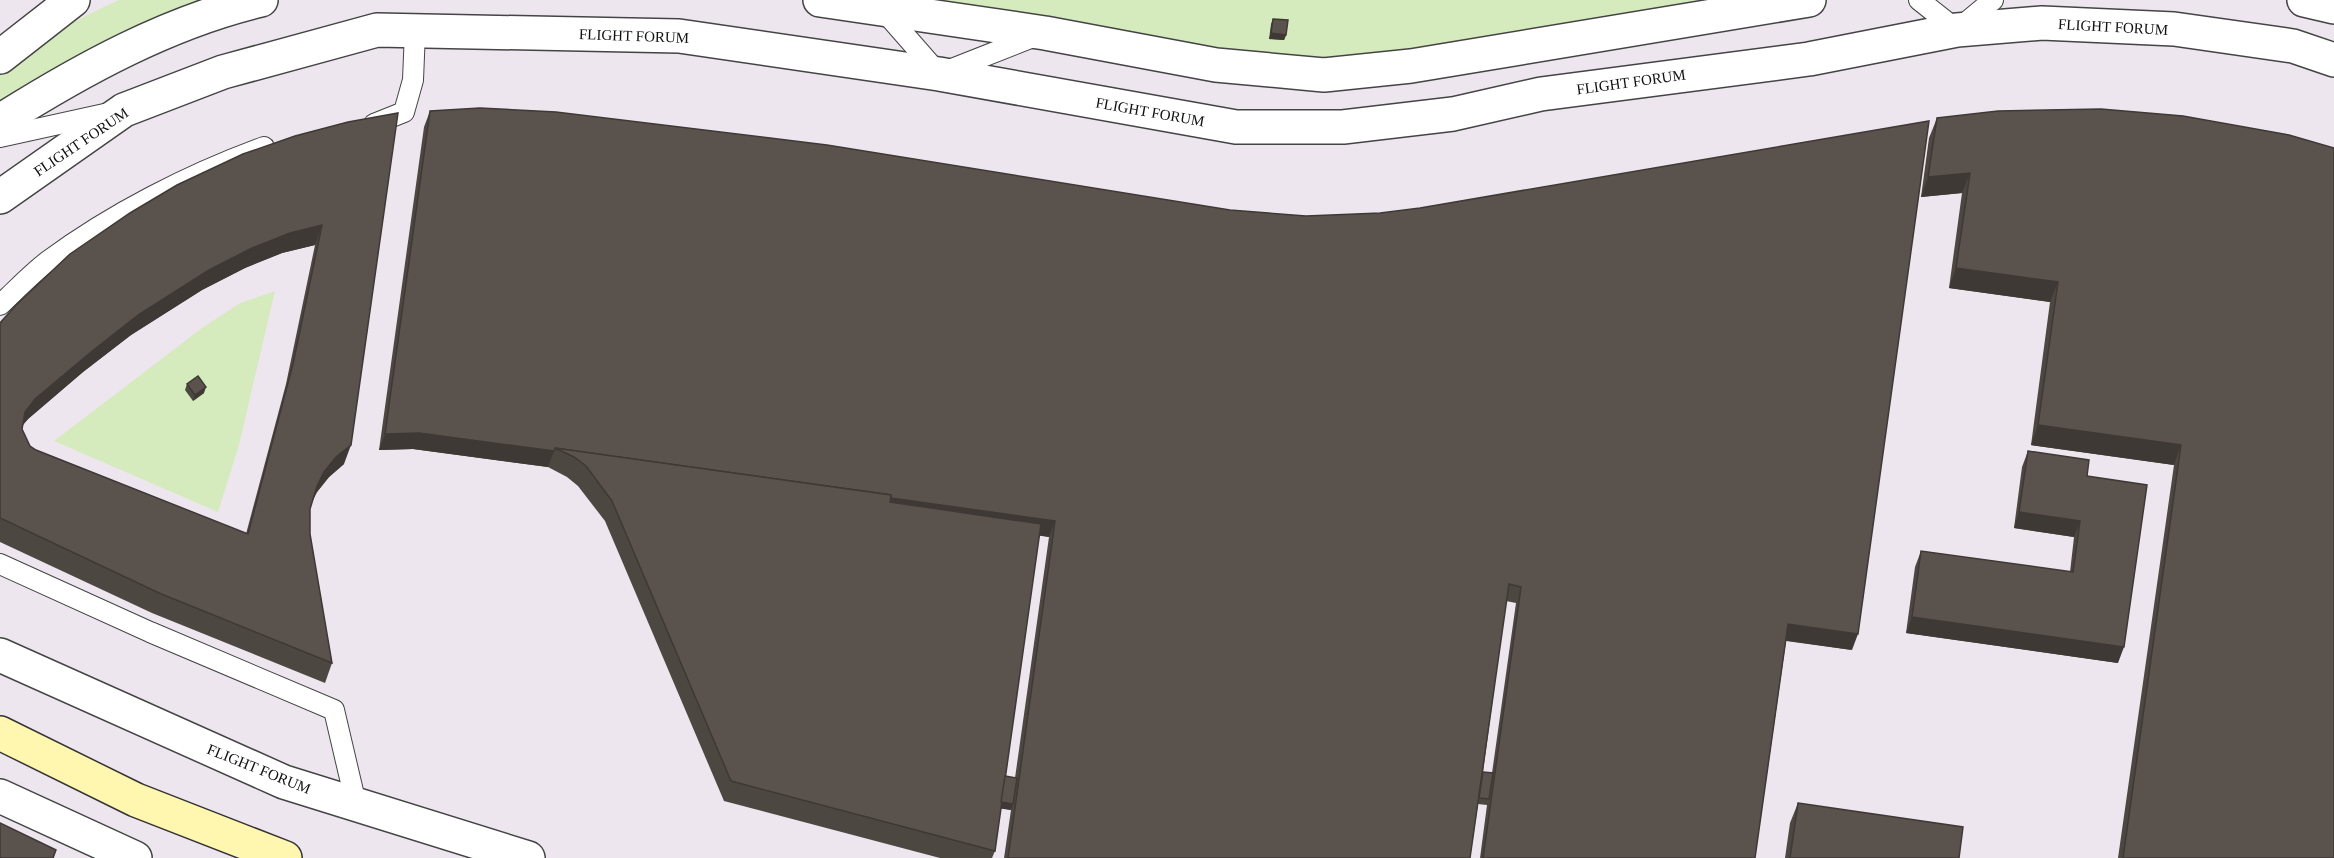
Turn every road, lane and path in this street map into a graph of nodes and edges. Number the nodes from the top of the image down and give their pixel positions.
1 (72, 0) edge
2 (261, 0) edge
3 (820, 0) edge
4 (1809, 0) edge
5 (1919, 0) edge
6 (1993, 0) edge
7 (2304, 0) edge
8 (2334, 7) edge
9 (882, 9) junction
10 (0, 28) edge
11 (1957, 30) junction
12 (414, 31) junction
13 (1045, 33) junction
14 (0, 57) edge
15 (2334, 60) edge
16 (939, 74) junction
17 (124, 110) junction
18 (0, 121) edge
19 (351, 128) edge
20 (0, 136) edge
21 (284, 140) edge
22 (0, 197) edge
23 (0, 305) edge
24 (0, 564) edge
25 (0, 655) edge
26 (0, 733) edge
27 (0, 796) edge
28 (356, 804) junction
29 (135, 858) edge
30 (285, 858) edge
31 (528, 858) edge

1 - 10 street
1 - 14 street
2 - 18 street
3 - 9 street
4 - 13 street
5 - 11 lane
6 - 11 lane
7 - 8 street
9 - 13 street
9 - 16 lane
11 - 15 street, FLIGHT FORUM
11 - 16 street, FLIGHT FORUM
12 - 16 street, FLIGHT FORUM
12 - 17 street, FLIGHT FORUM
12 - 19 lane
13 - 16 lane
17 - 20 lane
17 - 22 street, FLIGHT FORUM
21 - 23 lane
24 - 28 lane
25 - 28 street, FLIGHT FORUM
26 - 30 main road
27 - 29 street
28 - 31 street, FLIGHT FORUM

